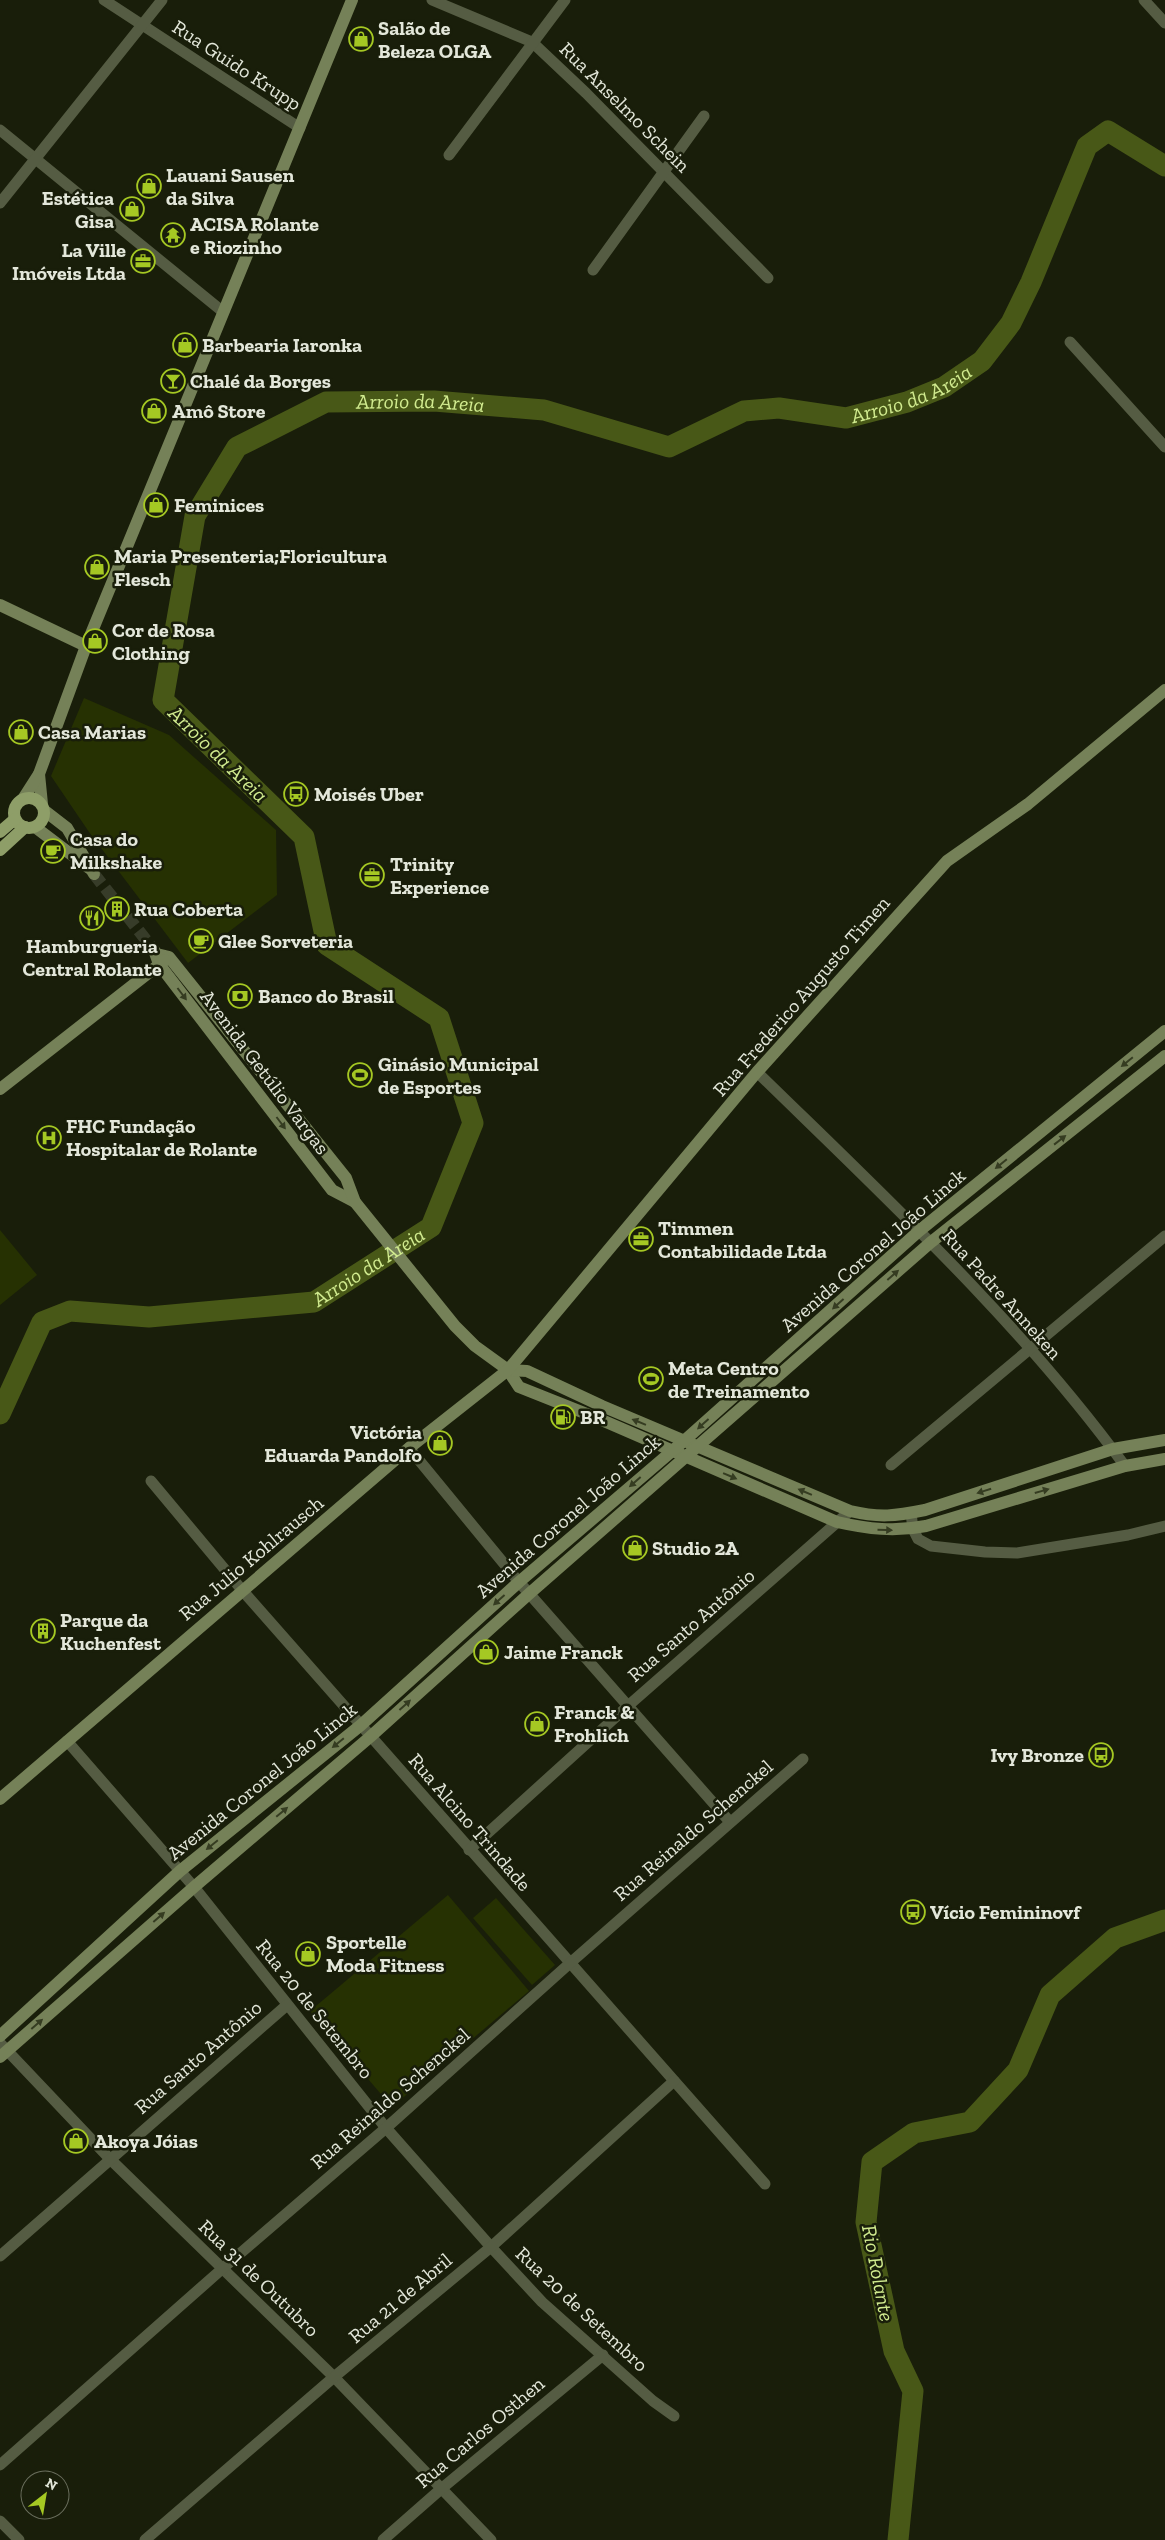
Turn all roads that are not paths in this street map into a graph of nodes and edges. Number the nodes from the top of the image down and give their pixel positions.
1 (104, 0) edge
2 (162, 0) edge
3 (352, 0) edge
4 (432, 0) edge
5 (565, 0) edge
6 (1144, 0) edge
7 (1165, 22) edge
8 (141, 26) junction
9 (532, 42) junction
10 (704, 116) dead end
11 (300, 128) junction
12 (0, 130) edge
13 (449, 155) dead end
14 (35, 159) junction
15 (664, 171) junction
16 (0, 203) edge
17 (593, 270) dead end
18 (768, 278) dead end
19 (222, 311) junction
20 (1070, 342) dead end
21 (1165, 446) edge
22 (0, 605) edge
23 (86, 646) junction
24 (1165, 690) edge
25 (39, 774) junction
26 (23, 799) junction
27 (43, 807) junction
28 (25, 824) junction
29 (0, 832) edge
30 (0, 850) edge
31 (160, 956) junction
32 (1165, 1031) edge
33 (1165, 1056) edge
34 (757, 1072) junction
35 (0, 1089) edge
36 (277, 1091) junction
37 (263, 1100) junction
38 (355, 1202) junction
39 (919, 1231) junction
40 (1165, 1236) edge
41 (930, 1243) junction
42 (1031, 1350) junction
43 (776, 1359) junction
44 (508, 1370) junction
45 (786, 1370) junction
46 (599, 1412) junction
47 (685, 1440) junction
48 (1165, 1440) edge
49 (700, 1446) junction
50 (409, 1448) junction
51 (1113, 1449) junction
52 (672, 1451) junction
53 (686, 1457) junction
54 (1165, 1461) edge
55 (891, 1465) dead end
56 (1125, 1466) junction
57 (775, 1479) junction
58 (151, 1481) dead end
59 (770, 1492) junction
60 (850, 1511) junction
61 (911, 1513) junction
62 (837, 1522) junction
63 (1165, 1526) edge
64 (912, 1529) junction
65 (520, 1582) junction
66 (242, 1590) junction
67 (530, 1592) junction
68 (628, 1705) junction
69 (361, 1725) junction
70 (370, 1737) junction
71 (66, 1741) junction
72 (803, 1759) dead end
73 (0, 1799) edge
74 (730, 1822) junction
75 (469, 1850) junction
76 (180, 1871) junction
77 (194, 1886) junction
78 (569, 1964) junction
79 (287, 2005) junction
80 (0, 2036) edge
81 (2, 2050) edge
82 (674, 2081) junction
83 (386, 2128) junction
84 (110, 2159) junction
85 (764, 2184) dead end
86 (491, 2247) junction
87 (0, 2256) edge
88 (222, 2269) junction
89 (603, 2355) junction
90 (334, 2377) junction
91 (674, 2416) dead end
92 (0, 2465) edge
93 (441, 2489) junction
94 (0, 2521) edge
95 (19, 2540) edge
96 (145, 2540) edge
97 (383, 2540) edge
98 (491, 2540) edge

1 - 8 street, Rua Guido Krupp
2 - 8 street
3 - 11 main road
4 - 9 street, Rua Anselmo Schein
5 - 9 street
6 - 7 street
8 - 11 street, Rua Guido Krupp
8 - 14 street
9 - 13 street
9 - 15 street, Rua Anselmo Schein
10 - 15 street
11 - 19 main road
12 - 14 street
14 - 16 street
14 - 19 street
15 - 17 street
15 - 18 street, Rua Anselmo Schein
19 - 23 main road
20 - 21 street
22 - 23 main road
23 - 25 main road
24 - 34 main road, Rua Frederico Augusto Timen
25 - 26 main road
25 - 27 main road
26 - 27 main road
26 - 28 main road
27 - 28 main road
27 - 28 main road
28 - 29 main road
28 - 30 main road
31 - 35 main road
31 - 36 main road, Avenida Getúlio Vargas
31 -> 37 main road, Avenida Getúlio Vargas
32 -> 39 main road, Avenida Coronel João Linck
41 -> 33 main road, Avenida Coronel João Linck
34 - 39 street, Rua Padre Anneken
34 - 44 main road, Rua Frederico Augusto Timen
36 - 37 main road
36 - 38 main road, Avenida Getúlio Vargas
37 -> 38 main road, Avenida Getúlio Vargas
38 - 44 main road, Avenida Getúlio Vargas
39 - 41 street, Rua Padre Anneken
39 -> 43 main road, Avenida Coronel João Linck
40 - 42 street
41 - 42 street, Rua Padre Anneken
45 -> 41 main road, Avenida Coronel João Linck
42 - 51 street, Rua Padre Anneken
42 - 55 street
43 - 45 main road
43 -> 47 main road, Avenida Coronel João Linck
44 - 46 main road, Avenida Getúlio Vargas
44 - 50 main road, Rua Julio Kohlrausch
45 - 49 main road, Avenida Coronel João Linck
47 -> 46 main road, Avenida Getúlio Vargas
46 - 52 main road, Avenida Getúlio Vargas
47 - 49 main road, Avenida Getúlio Vargas
47 - 52 main road, Avenida Coronel João Linck
48 - 51 main road, Avenida Getúlio Vargas
49 - 53 main road, Avenida Coronel João Linck
49 - 57 main road, Avenida Getúlio Vargas
50 - 65 street
50 - 66 main road, Rua Julio Kohlrausch
51 - 56 street, Rua Padre Anneken
51 -> 61 main road, Avenida Getúlio Vargas
52 - 53 main road, Avenida Getúlio Vargas
52 -> 65 main road, Avenida Coronel João Linck
53 -> 59 main road, Avenida Getúlio Vargas
53 - 67 main road, Avenida Coronel João Linck
54 - 56 main road, Avenida Getúlio Vargas
64 -> 56 main road, Avenida Getúlio Vargas
57 - 59 main road
60 -> 57 main road, Avenida Getúlio Vargas
58 - 66 street, Rua Alcino Trindade
59 - 62 main road, Avenida Getúlio Vargas
60 - 61 main road, Avenida Getúlio Vargas
60 - 62 street, Rua Santo Antônio
61 - 64 street
62 -> 64 main road, Avenida Getúlio Vargas
62 - 68 street, Rua Santo Antônio
63 - 64 street
65 - 67 street
65 -> 69 main road, Avenida Coronel João Linck
66 - 69 street, Rua Alcino Trindade
66 - 71 main road, Rua Julio Kohlrausch
67 - 68 street
70 -> 67 main road, Avenida Coronel João Linck
68 - 74 street
68 - 75 street, Rua Santo Antônio
69 - 70 street, Rua Alcino Trindade
69 -> 76 main road, Avenida Coronel João Linck
70 - 75 street, Rua Alcino Trindade
77 -> 70 main road, Avenida Coronel João Linck
71 - 73 main road, Rua Julio Kohlrausch
71 - 76 street, Rua 20 de Setembro
72 - 74 street, Rua Reinaldo Schenckel
74 - 78 street, Rua Reinaldo Schenckel
75 - 78 street, Rua Alcino Trindade
76 - 77 street, Rua 20 de Setembro
76 - 80 main road, Avenida Coronel João Linck
77 - 79 street, Rua 20 de Setembro
81 -> 77 main road, Avenida Coronel João Linck
78 - 82 street, Rua Alcino Trindade
78 - 83 street, Rua Reinaldo Schenckel
79 - 83 street, Rua 20 de Setembro
79 - 84 street, Rua Santo Antônio
81 - 84 street, Rua 31 de Outubro
82 - 85 street, Rua Alcino Trindade
82 - 86 street, Rua 21 de Abril
83 - 86 street, Rua 20 de Setembro
83 - 88 street, Rua Reinaldo Schenckel
84 - 87 street, Rua Santo Antônio
84 - 88 street, Rua 31 de Outubro
86 - 89 street, Rua 20 de Setembro
86 - 90 street, Rua 21 de Abril
88 - 90 street, Rua 31 de Outubro
88 - 92 street, Rua Reinaldo Schenckel
89 - 91 street, Rua 20 de Setembro
89 - 93 street, Rua Carlos Osthen
90 - 93 street, Rua 31 de Outubro
90 - 96 street, Rua 21 de Abril
93 - 97 street, Rua Carlos Osthen
93 - 98 street, Rua 31 de Outubro
94 - 95 street

